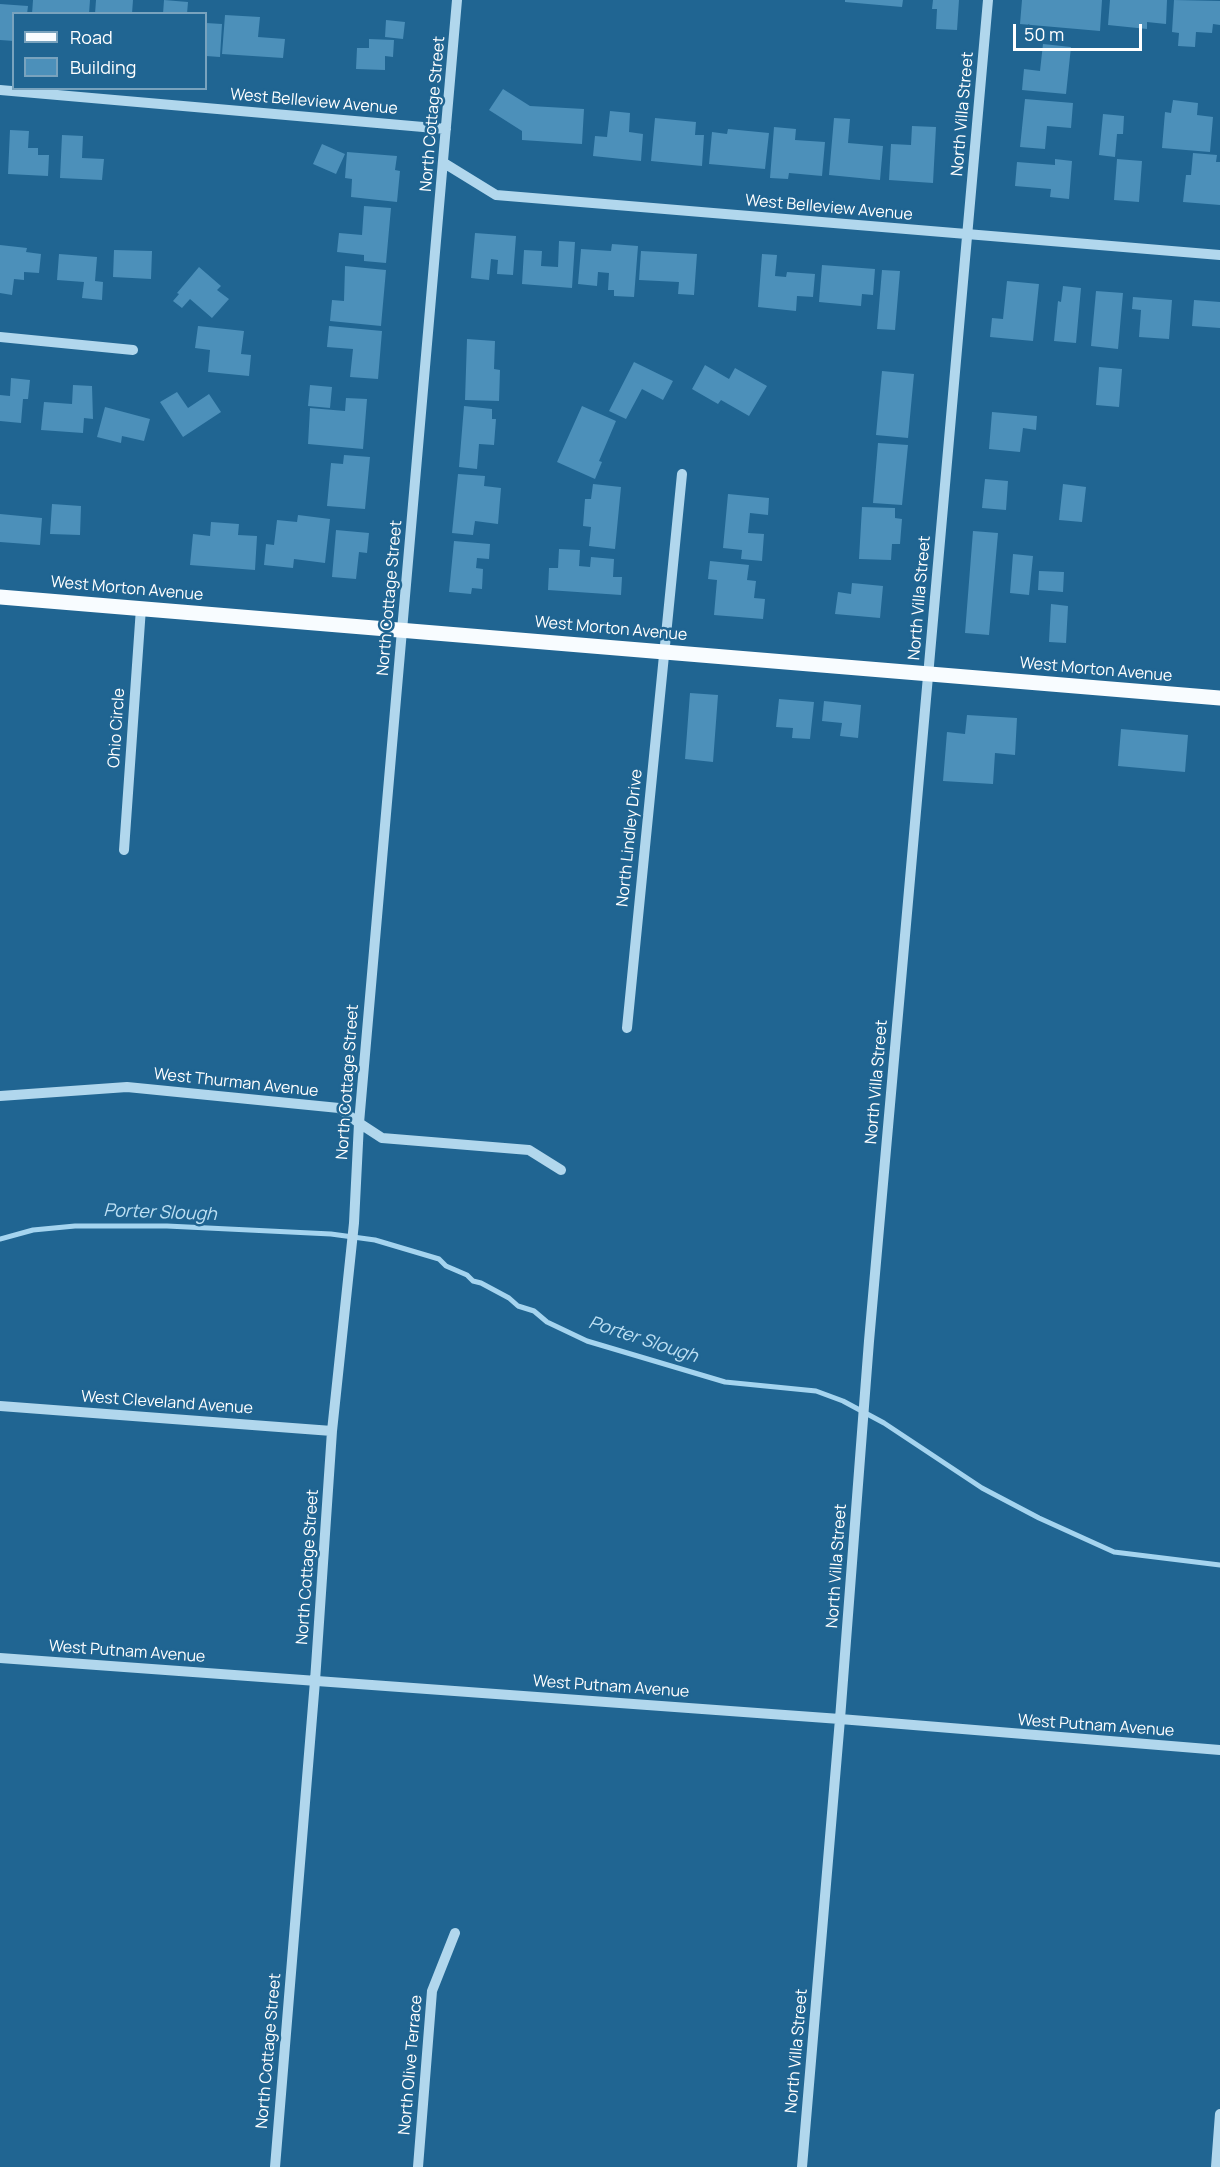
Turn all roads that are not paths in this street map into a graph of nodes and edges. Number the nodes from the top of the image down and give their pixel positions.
1 (457, 0) edge
2 (988, 0) edge
3 (0, 90) edge
4 (446, 129) junction
5 (444, 163) junction
6 (966, 234) junction
7 (1220, 255) edge
8 (0, 337) edge
9 (133, 350) dead end
10 (682, 474) dead end
11 (0, 597) edge
12 (141, 608) junction
13 (402, 630) junction
14 (663, 651) junction
15 (928, 674) junction
16 (1220, 698) edge
17 (124, 850) dead end
18 (627, 1028) dead end
19 (0, 1096) edge
20 (359, 1124) junction
21 (561, 1170) dead end
22 (0, 1406) edge
23 (333, 1431) junction
24 (0, 1658) edge
25 (315, 1680) junction
26 (840, 1719) junction
27 (1220, 1750) edge
28 (455, 1933) dead end
29 (1220, 2114) edge
30 (275, 2167) edge
31 (418, 2167) edge
32 (802, 2167) edge
33 (1216, 2167) edge

1 - 4 street, North Cottage Street
2 - 6 street, North Villa Street
3 - 4 street, West Belleview Avenue
4 - 5 street, North Cottage Street
5 - 6 street, West Belleview Avenue
5 - 13 street, North Cottage Street
6 - 7 street, West Belleview Avenue
6 - 15 street, North Villa Street
8 - 9 street
10 - 14 street, North Lindley Drive
11 - 12 main road, West Morton Avenue
12 - 13 main road, West Morton Avenue
12 - 17 street, Ohio Circle
13 - 14 main road, West Morton Avenue
13 - 20 street, North Cottage Street
14 - 15 main road, West Morton Avenue
14 - 18 street, North Lindley Drive
15 - 16 main road, West Morton Avenue
15 - 26 street, North Villa Street
19 - 20 street, West Thurman Avenue
20 - 21 street, West Thurman Avenue
20 - 23 street, North Cottage Street
22 - 23 street, West Cleveland Avenue
23 - 25 street, North Cottage Street
24 - 25 street, West Putnam Avenue
25 - 26 street, West Putnam Avenue
25 - 30 street, North Cottage Street
26 - 27 street, West Putnam Avenue
26 - 32 street, North Villa Street
28 - 31 street, North Olive Terrace
29 - 33 street

